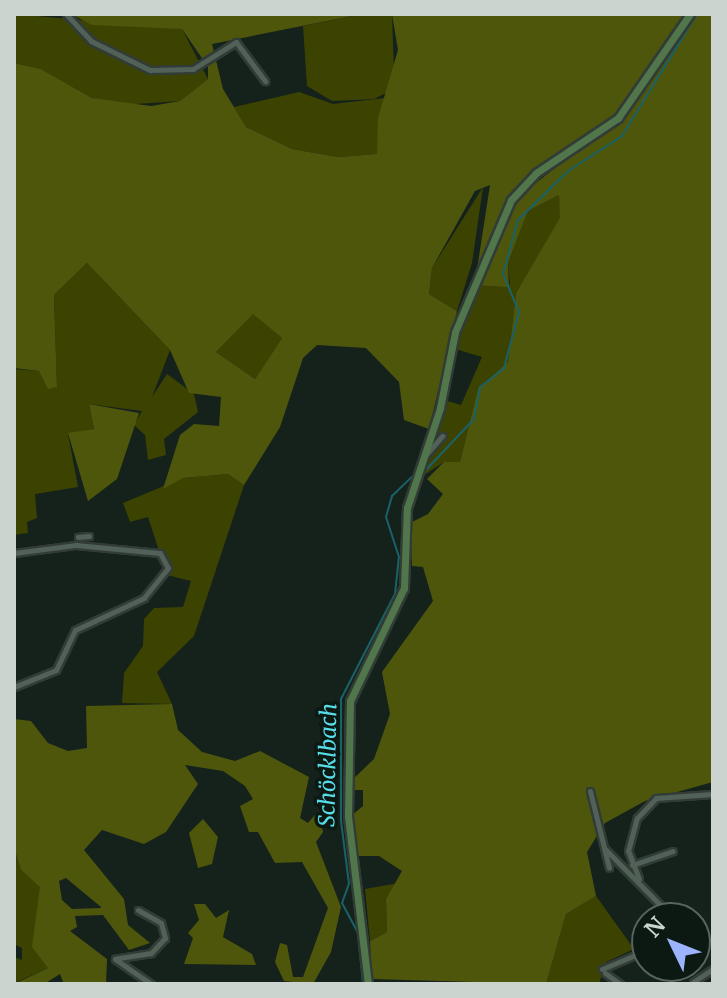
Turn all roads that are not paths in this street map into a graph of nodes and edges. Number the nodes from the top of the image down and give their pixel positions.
1 (66, 14) edge
2 (690, 14) edge
3 (265, 81) dead end
4 (442, 436) dead end
5 (422, 460) junction
6 (89, 536) dead end
7 (78, 537) dead end
8 (14, 553) edge
9 (14, 687) edge
10 (590, 791) dead end
11 (712, 794) edge
12 (605, 849) junction
13 (673, 851) dead end
14 (632, 865) junction
15 (609, 868) dead end
16 (639, 879) junction
17 (659, 902) edge
18 (138, 910) dead end
19 (631, 958) edge
20 (151, 984) edge
21 (368, 984) edge
22 (620, 984) edge

1 - 3 street
2 - 5 main road
4 - 5 street
5 - 21 main road
6 - 7 street
8 - 9 street
10 - 12 street
11 - 14 street
12 - 15 street
12 - 16 street
13 - 14 street
14 - 16 street
16 - 17 street
18 - 20 street
19 - 22 street

